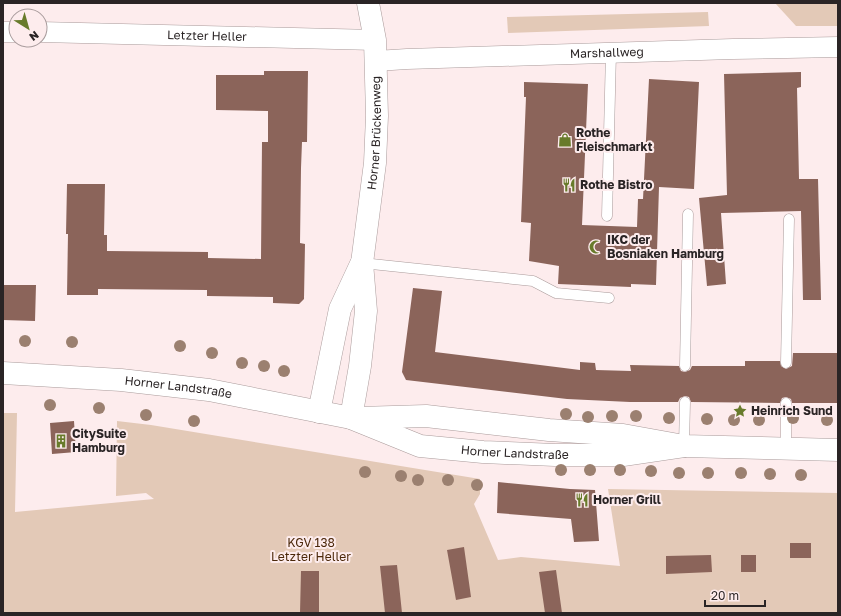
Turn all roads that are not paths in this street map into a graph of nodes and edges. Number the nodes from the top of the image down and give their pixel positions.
1 (368, 3) edge
2 (48, 32) edge
3 (375, 40) junction
4 (838, 47) edge
5 (611, 52) junction
6 (376, 62) junction
7 (688, 214) dead end
8 (607, 216) dead end
9 (788, 219) dead end
10 (362, 263) junction
11 (609, 298) dead end
12 (786, 363) dead end
13 (685, 366) dead end
14 (3, 373) edge
15 (685, 402) dead end
16 (786, 403) dead end
17 (319, 412) junction
18 (351, 418) junction
19 (684, 446) junction
20 (786, 449) junction
21 (838, 450) edge

1 - 3 main road, Horner Brückenweg
2 - 3 street, Letzter Heller
3 - 6 main road, Horner Brückenweg
4 - 5 street, Marshallweg
5 - 6 street, Marshallweg
5 - 8 lane
6 - 10 main road, Horner Brückenweg
7 - 13 lane
9 - 12 lane
10 - 11 lane
10 - 17 main road, Horner Brückenweg
10 - 18 main road, Horner Brückenweg
14 - 17 main road, Horner Landstraße
15 - 19 lane
16 - 20 lane
17 - 18 main road, Horner Landstraße
18 - 19 main road, Horner Landstraße
18 - 19 main road, Horner Landstraße
19 - 20 main road, Horner Landstraße
20 - 21 main road, Horner Landstraße

